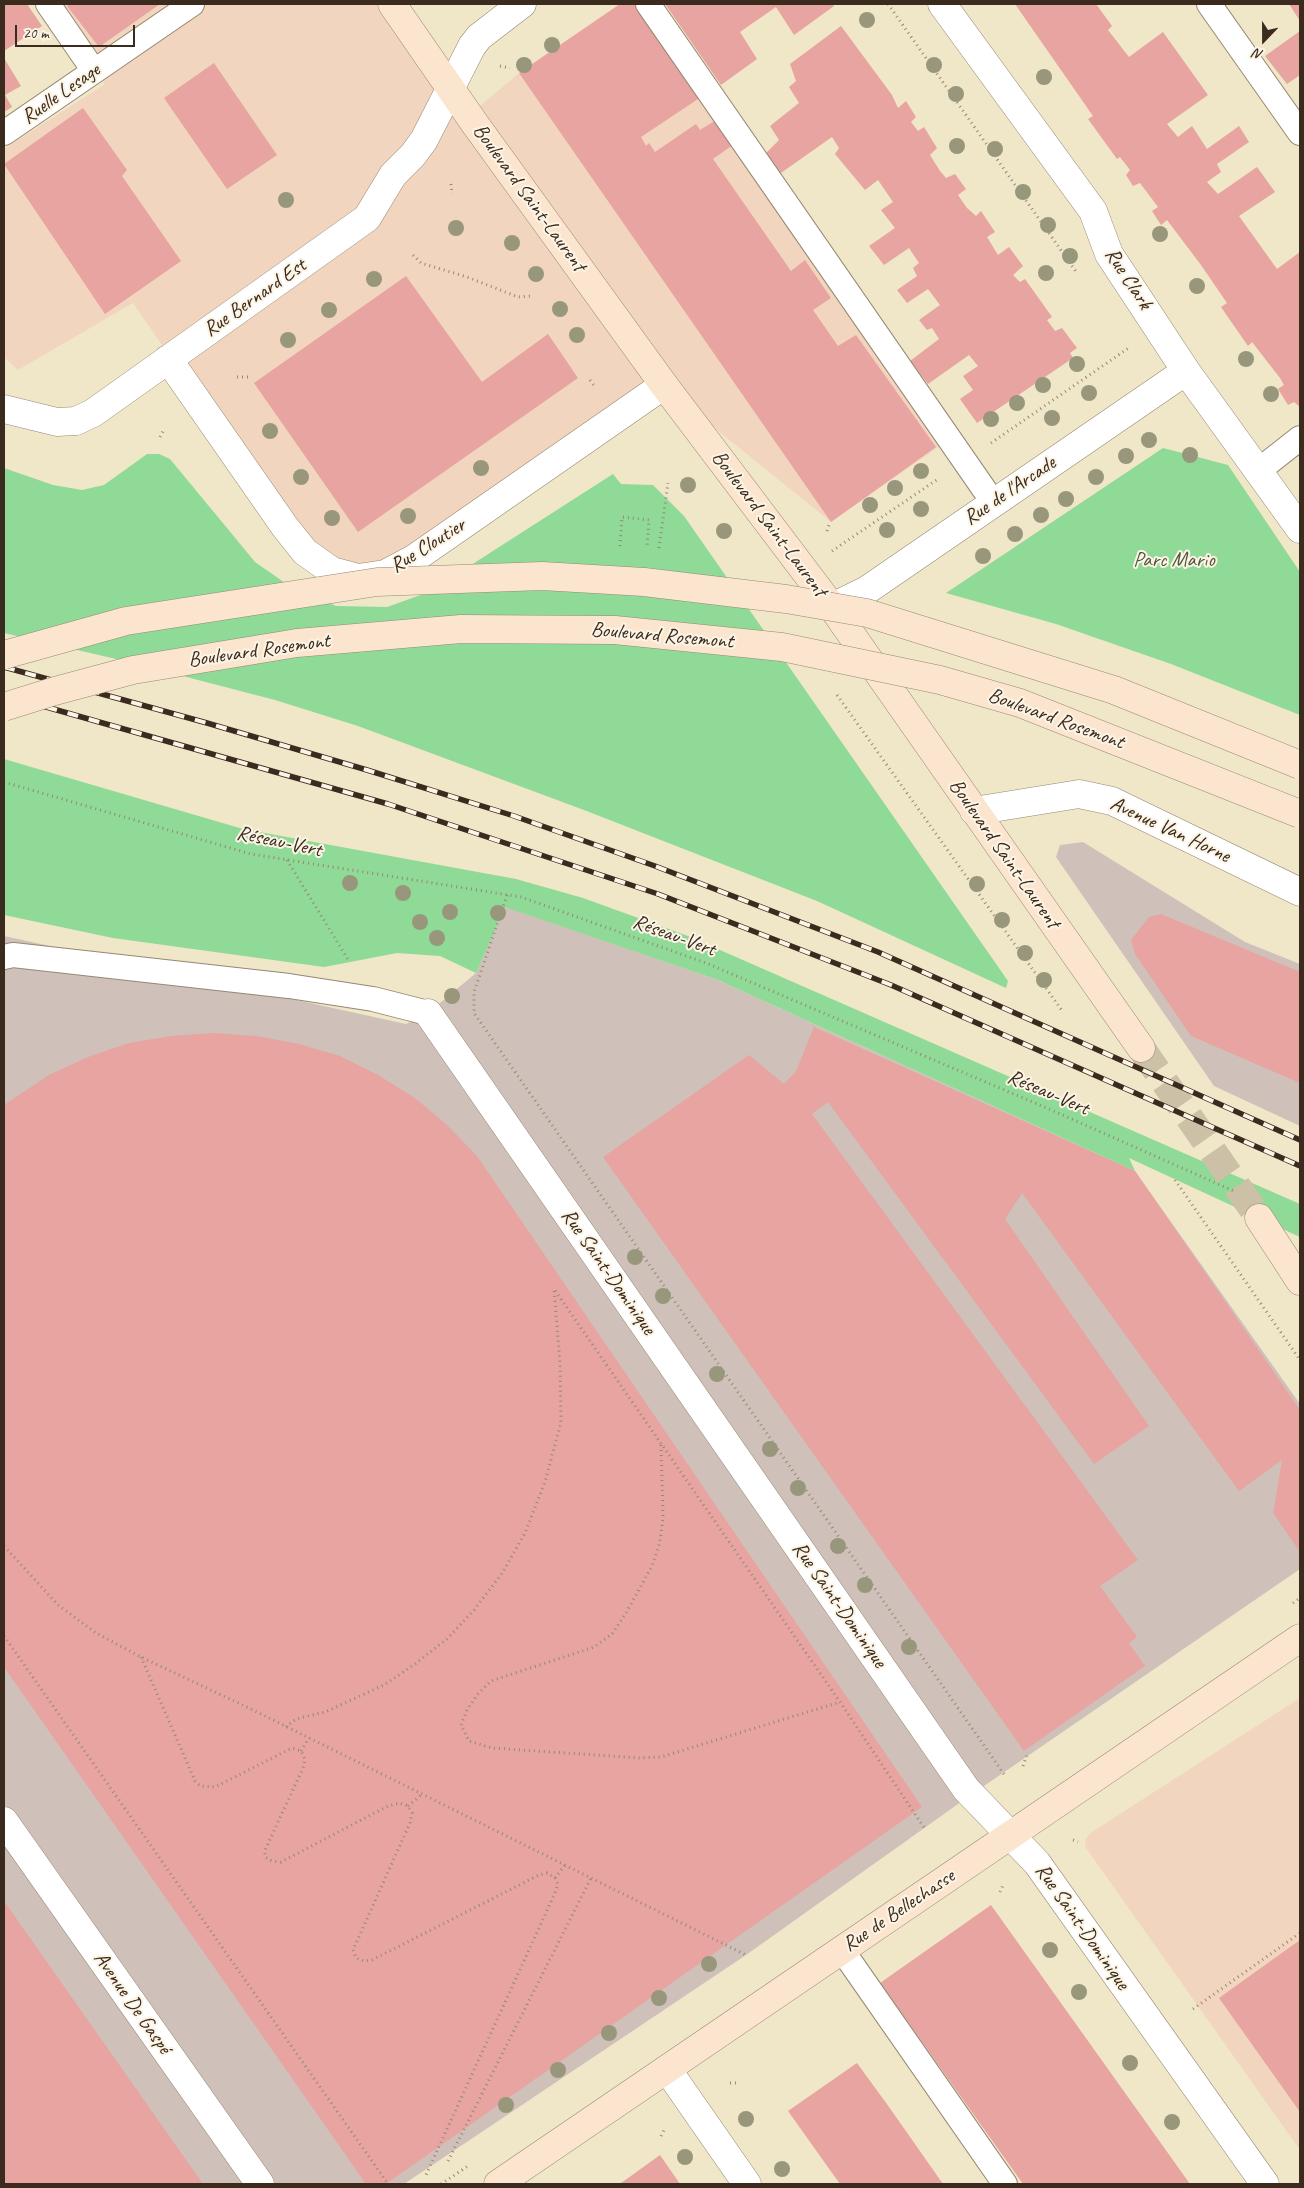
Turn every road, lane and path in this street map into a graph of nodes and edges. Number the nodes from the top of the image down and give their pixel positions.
1 (48, 4) edge
2 (192, 4) edge
3 (392, 4) edge
4 (522, 4) edge
5 (648, 4) edge
6 (888, 4) edge
7 (942, 4) edge
8 (1209, 4) edge
9 (94, 71) junction
10 (451, 90) junction
11 (1300, 133) edge
12 (4, 134) edge
13 (451, 184) dead end
14 (452, 194) dead end
15 (413, 255) dead end
16 (1079, 276) dead end
17 (531, 296) dead end
18 (1124, 340) dead end
19 (1129, 347) dead end
20 (168, 359) junction
21 (1186, 371) junction
22 (237, 377) dead end
23 (249, 377) dead end
24 (590, 380) dead end
25 (664, 385) junction
26 (596, 387) dead end
27 (4, 408) edge
28 (163, 431) dead end
29 (160, 437) dead end
30 (1300, 438) edge
31 (1258, 471) junction
32 (668, 483) dead end
33 (993, 502) junction
34 (829, 525) dead end
35 (1300, 529) edge
36 (827, 531) dead end
37 (619, 552) dead end
38 (646, 555) dead end
39 (659, 555) dead end
40 (832, 607) junction
41 (4, 655) edge
42 (834, 692) dead end
43 (4, 707) edge
44 (1300, 765) edge
45 (4, 782) edge
46 (974, 811) junction
47 (1300, 814) edge
48 (286, 860) junction
49 (1300, 892) edge
50 (507, 895) junction
51 (4, 957) edge
52 (373, 1000) junction
53 (1062, 1012) dead end
54 (428, 1013) joint
55 (1141, 1048) tunnel mouth
56 (1175, 1180) dead end
57 (1238, 1193) dead end
58 (1259, 1218) tunnel mouth
59 (1300, 1281) edge
60 (1300, 1360) edge
61 (661, 1444) junction
62 (4, 1549) edge
63 (4, 1636) edge
64 (1300, 1638) edge
65 (141, 1657) junction
66 (840, 1702) junction
67 (286, 1727) junction
68 (309, 1738) junction
69 (301, 1751) junction
70 (1027, 1755) dead end
71 (1023, 1766) dead end
72 (1011, 1783) dead end
73 (422, 1794) junction
74 (408, 1806) junction
75 (4, 1822) edge
76 (1002, 1826) junction
77 (925, 1830) dead end
78 (1073, 1840) dead end
79 (1078, 1842) dead end
80 (565, 1865) junction
81 (555, 1878) junction
82 (591, 1878) junction
83 (1003, 1885) dead end
84 (1000, 1892) dead end
85 (1300, 1933) edge
86 (842, 1950) junction
87 (746, 1955) dead end
88 (1193, 2009) dead end
89 (667, 2069) junction
90 (730, 2083) dead end
91 (736, 2083) dead end
92 (665, 2128) dead end
93 (661, 2136) dead end
94 (448, 2162) dead end
95 (425, 2177) dead end
96 (260, 2184) edge
97 (388, 2184) edge
98 (498, 2184) edge
99 (747, 2184) edge
100 (1005, 2184) edge
101 (1265, 2184) edge

1 - 9 lane
2 - 9 lane, Ruelle Lesage
3 - 10 main road, Boulevard Saint-Laurent
4 - 10 street, Rue Bernard Est
5 - 33 lane
6 - 16 path, Rue Clark
7 - 21 street, Rue Clark
8 - 11 lane
9 - 12 lane, Ruelle Lesage
10 - 20 street, Rue Bernard Est
10 - 25 main road, Boulevard Saint-Laurent
13 - 14 path
15 - 17 path
18 - 19 path, Rue Clark
20 - 25 street, Rue Cloutier
20 - 27 street, Rue Bernard Est
21 - 31 street, Rue Clark
21 - 33 street, Rue de l'Arcade
22 - 23 path
24 - 26 path
25 - 40 main road, Boulevard Saint-Laurent
28 - 29 path
30 - 31 lane
31 - 35 street, Rue Clark
32 - 39 path
33 - 40 street, Rue de l'Arcade
34 - 36 path
37 - 38 path
40 - 46 main road, Boulevard Saint-Laurent
41 - 44 main road, Boulevard Rosemont, bridge
42 - 53 path, Boulevard Saint-Laurent
43 - 47 main road, Boulevard Rosemont, bridge
45 - 48 path, Réseau-Vert
46 - 49 street, Avenue Van Horne
46 - 55 main road, Boulevard Saint-Laurent
48 - 50 path, Réseau-Vert
48 - 52 path
50 - 57 path, Réseau-Vert
50 - 72 path, Rue Saint-Dominique
51 - 52 lane
52 - 54 lane
54 - 76 street, Rue Saint-Dominique
56 - 60 path
58 - 59 main road
61 - 66 path
61 - 66 path
61 - 67 path
62 - 65 path
63 - 97 path
64 - 76 main road, Rue de Bellechasse
65 - 67 path
65 - 69 path
66 - 77 path
67 - 68 path
68 - 69 path
68 - 73 path
69 - 74 path
70 - 71 path
73 - 74 path
73 - 80 path
74 - 81 path
75 - 96 street, Avenue De Gaspé
76 - 86 main road, Rue de Bellechasse
76 - 101 street, Rue Saint-Dominique
78 - 79 path
80 - 81 path
80 - 82 path
81 - 95 path
82 - 87 path
82 - 94 path
83 - 84 path
85 - 88 path
86 - 89 main road, Rue de Bellechasse
86 - 100 lane
89 - 98 main road, Rue de Bellechasse
89 - 99 street
90 - 91 path
92 - 93 path

